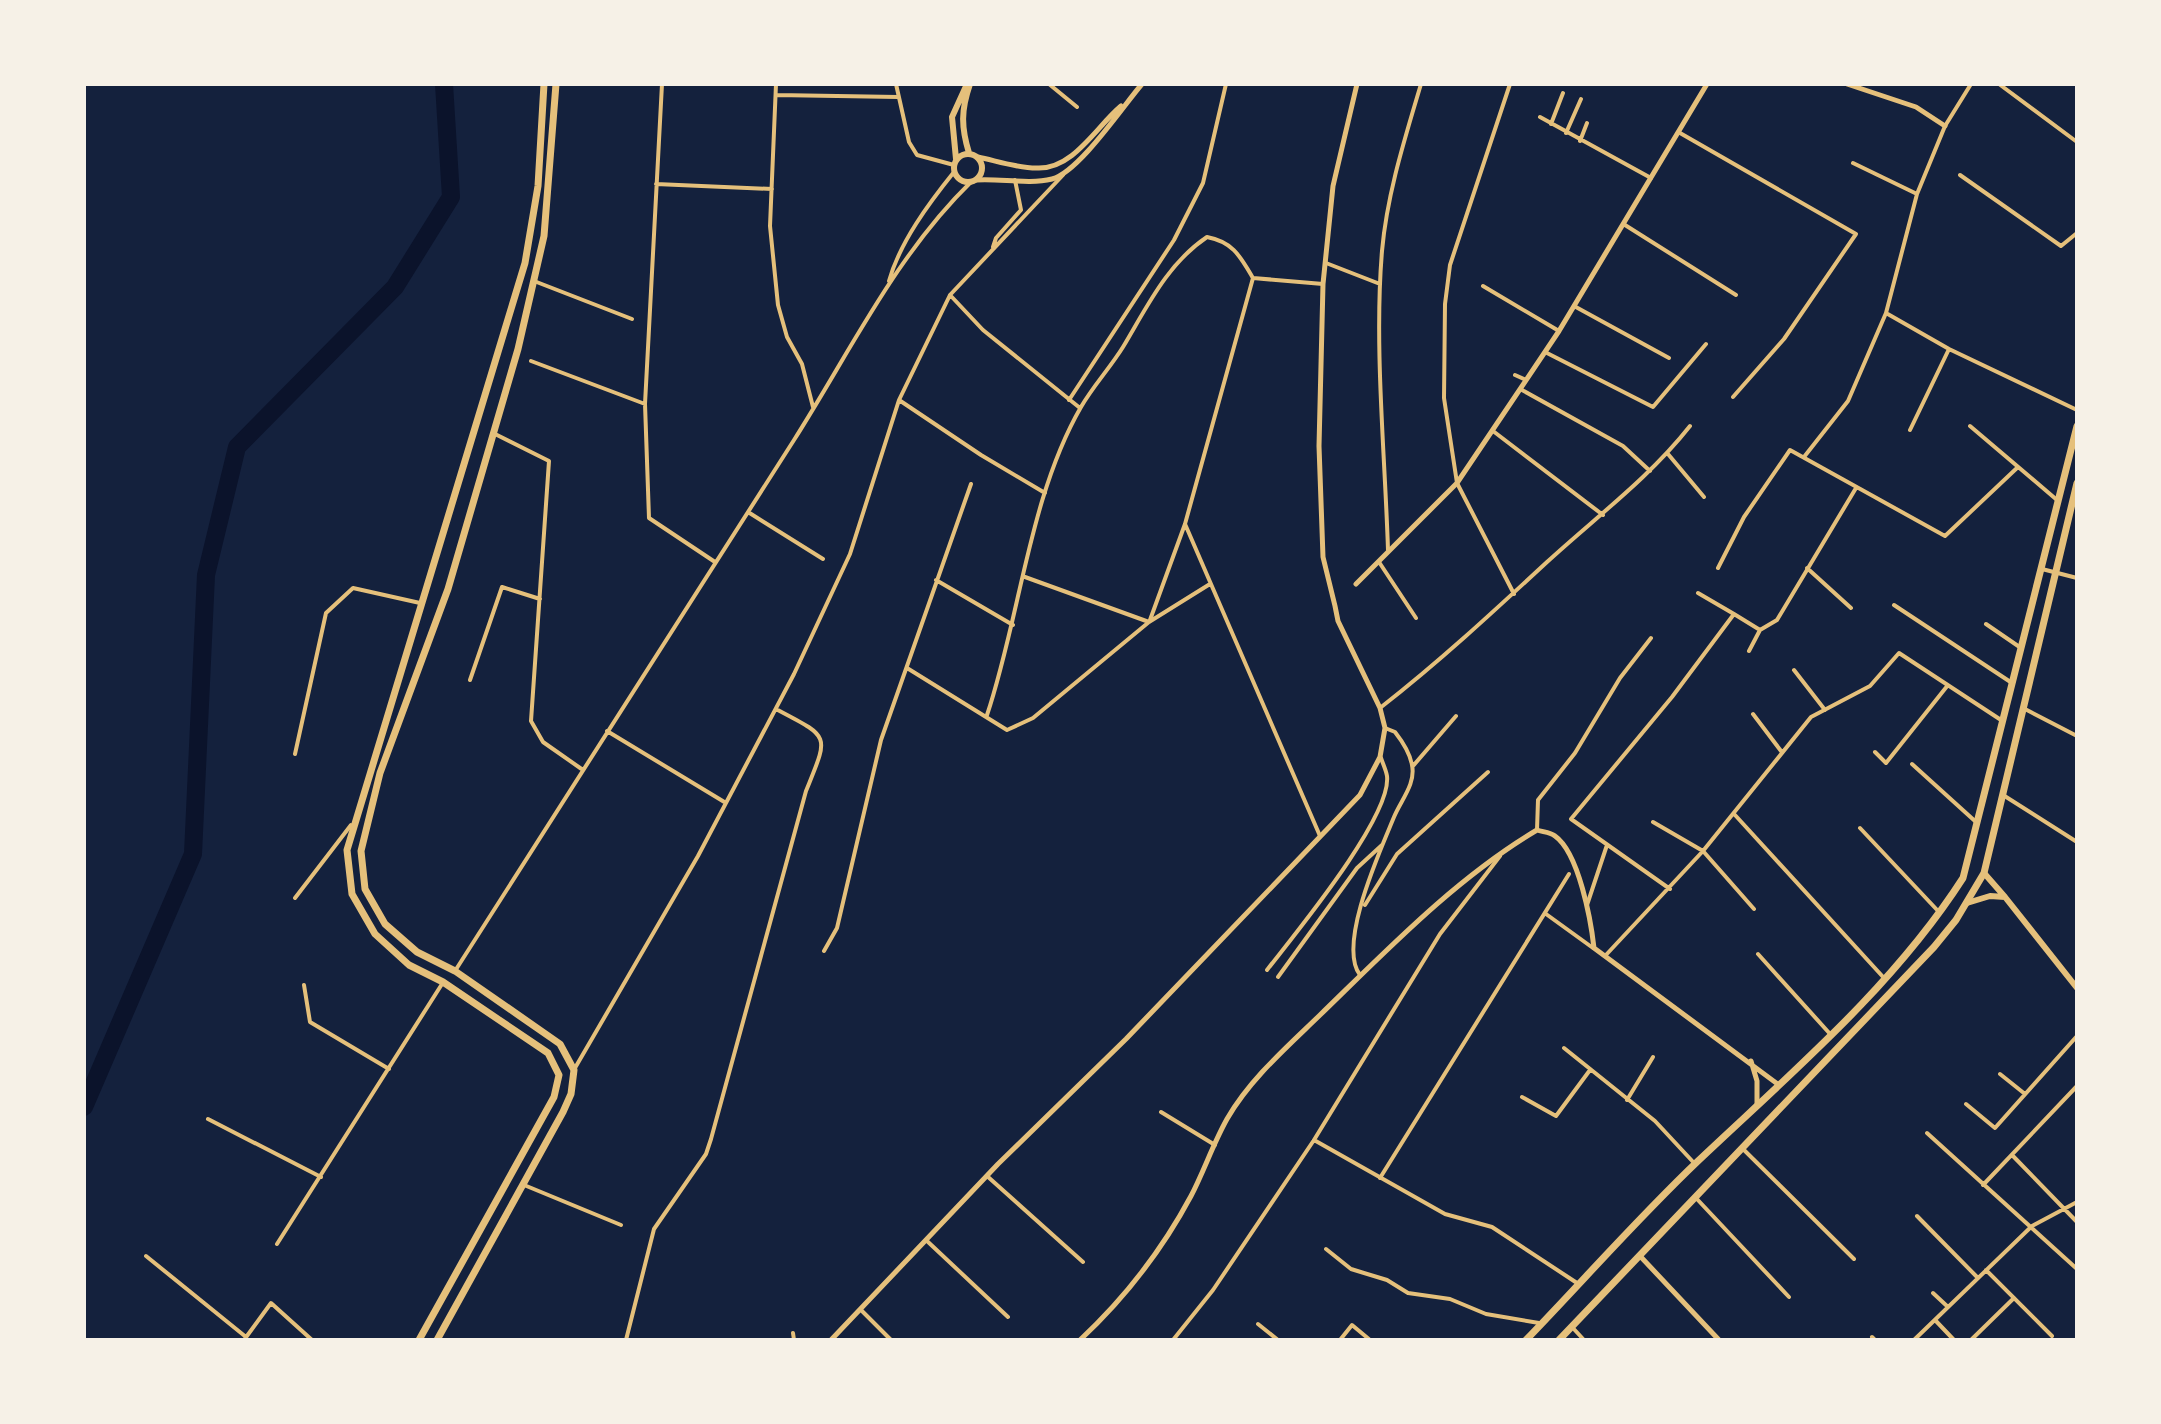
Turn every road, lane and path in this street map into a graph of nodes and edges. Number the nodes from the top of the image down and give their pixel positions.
1 (544, 84) edge
2 (556, 84) edge
3 (662, 84) edge
4 (776, 84) edge
5 (896, 84) edge
6 (968, 84) edge
7 (1049, 84) edge
8 (1142, 84) edge
9 (1226, 84) edge
10 (1357, 84) edge
11 (1421, 84) edge
12 (1510, 84) edge
13 (1847, 84) edge
14 (1971, 84) edge
15 (1999, 84) edge
16 (1704, 85) edge
17 (1563, 93) dead end
18 (776, 95) junction
19 (898, 97) junction
20 (1581, 99) dead end
21 (1128, 101) junction
22 (1077, 107) dead end
23 (1540, 117) dead end
24 (1587, 123) dead end
25 (1551, 124) junction
26 (1945, 126) junction
27 (1566, 133) junction
28 (1680, 133) junction
29 (1580, 141) junction
30 (2077, 142) edge
31 (969, 153) junction
32 (978, 157) junction
33 (1853, 163) dead end
34 (955, 165) junction
35 (1065, 173) junction
36 (1960, 175) dead end
37 (1651, 178) junction
38 (1015, 180) junction
39 (974, 181) junction
40 (656, 184) junction
41 (772, 189) junction
42 (1917, 194) junction
43 (1625, 225) junction
44 (2077, 233) edge
45 (991, 251) junction
46 (1326, 263) junction
47 (1253, 278) junction
48 (534, 281) junction
49 (889, 283) junction
50 (1323, 284) junction
51 (1380, 284) junction
52 (1483, 286) dead end
53 (950, 295) junction
54 (1736, 295) dead end
55 (1574, 306) junction
56 (1886, 313) junction
57 (632, 319) dead end
58 (1559, 331) junction
59 (1706, 344) dead end
60 (1949, 349) junction
61 (1545, 352) junction
62 (1669, 358) dead end
63 (531, 361) dead end
64 (1515, 375) dead end
65 (1526, 380) junction
66 (1522, 390) junction
67 (1733, 397) dead end
68 (899, 400) junction
69 (1069, 400) junction
70 (645, 404) junction
71 (1080, 408) junction
72 (813, 410) junction
73 (2077, 410) edge
74 (1690, 426) dead end
75 (1970, 426) dead end
76 (2077, 426) edge
77 (1910, 430) dead end
78 (1493, 431) junction
79 (493, 433) junction
80 (1668, 454) junction
81 (1803, 457) junction
82 (2018, 467) junction
83 (1650, 471) junction
84 (1457, 483) junction
85 (2077, 483) edge
86 (971, 484) dead end
87 (1856, 488) junction
88 (1045, 493) junction
89 (1704, 497) dead end
90 (2059, 501) junction
91 (748, 512) junction
92 (1603, 515) junction
93 (1185, 524) junction
94 (1388, 550) junction
95 (823, 559) dead end
96 (1377, 560) junction
97 (715, 562) junction
98 (1718, 568) dead end
99 (1807, 568) junction
100 (2042, 569) junction
101 (2055, 572) junction
102 (1025, 577) junction
103 (2077, 578) edge
104 (936, 580) junction
105 (1210, 584) junction
106 (1356, 584) dead end
107 (1698, 593) dead end
108 (1514, 594) junction
109 (540, 599) junction
110 (420, 603) junction
111 (1894, 605) dead end
112 (1851, 608) dead end
113 (1734, 614) junction
114 (1416, 618) dead end
115 (1149, 622) junction
116 (1986, 624) dead end
117 (1013, 625) junction
118 (1760, 630) junction
119 (1651, 638) dead end
120 (2023, 650) junction
121 (1749, 651) dead end
122 (907, 668) junction
123 (1794, 670) dead end
124 (470, 680) dead end
125 (2014, 684) junction
126 (1948, 685) junction
127 (1380, 708) junction
128 (776, 709) junction
129 (2025, 709) junction
130 (1825, 710) junction
131 (1753, 714) dead end
132 (987, 715) junction
133 (1456, 716) dead end
134 (2004, 722) junction
135 (1385, 728) junction
136 (607, 731) junction
137 (2077, 736) edge
138 (1781, 751) junction
139 (1875, 752) dead end
140 (295, 754) dead end
141 (1380, 757) junction
142 (1912, 764) dead end
143 (1413, 766) junction
144 (583, 770) junction
145 (1488, 772) dead end
146 (2003, 795) junction
147 (726, 803) junction
148 (1734, 814) junction
149 (1653, 822) dead end
150 (1978, 823) junction
151 (351, 825) junction
152 (1860, 828) dead end
153 (1537, 830) junction
154 (1320, 836) junction
155 (2077, 842) edge
156 (1384, 844) junction
157 (1607, 845) junction
158 (1506, 848) junction
159 (1703, 851) junction
160 (1984, 873) junction
161 (1569, 874) dead end
162 (1670, 889) junction
163 (2005, 897) junction
164 (295, 898) dead end
165 (1967, 903) junction
166 (1587, 905) junction
167 (1754, 909) dead end
168 (1361, 910) junction
169 (1546, 914) junction
170 (1940, 914) junction
171 (1594, 948) junction
172 (824, 951) dead end
173 (1758, 954) dead end
174 (1605, 956) junction
175 (1267, 970) dead end
176 (455, 971) junction
177 (1360, 975) junction
178 (1278, 977) dead end
179 (1884, 978) junction
180 (443, 982) junction
181 (304, 985) dead end
182 (2077, 988) edge
183 (1831, 1035) junction
184 (2077, 1036) edge
185 (1564, 1048) dead end
186 (1653, 1057) dead end
187 (1750, 1060) junction
188 (389, 1069) junction
189 (574, 1070) junction
190 (1590, 1070) junction
191 (2000, 1074) dead end
192 (1779, 1085) junction
193 (2077, 1086) edge
194 (2025, 1094) junction
195 (1522, 1097) dead end
196 (1793, 1098) junction
197 (1627, 1100) junction
198 (1966, 1104) dead end
199 (1757, 1106) junction
200 (1161, 1112) dead end
201 (208, 1119) dead end
202 (1927, 1133) dead end
203 (1314, 1140) junction
204 (1215, 1145) junction
205 (1743, 1149) junction
206 (2012, 1155) junction
207 (1695, 1164) junction
208 (987, 1176) junction
209 (321, 1177) junction
210 (1380, 1178) junction
211 (522, 1184) junction
212 (1983, 1185) junction
213 (1696, 1198) junction
214 (2077, 1202) edge
215 (2065, 1209) junction
216 (1917, 1216) dead end
217 (486, 1220) junction
218 (2077, 1222) edge
219 (499, 1224) junction
220 (621, 1225) dead end
221 (2032, 1226) junction
222 (927, 1241) junction
223 (277, 1244) dead end
224 (1326, 1249) dead end
225 (146, 1256) dead end
226 (1640, 1256) junction
227 (1854, 1259) dead end
228 (1083, 1262) dead end
229 (2077, 1269) edge
230 (1986, 1270) junction
231 (1978, 1278) junction
232 (1579, 1285) junction
233 (1933, 1293) dead end
234 (1789, 1297) dead end
235 (2014, 1298) junction
236 (1948, 1307) junction
237 (861, 1310) junction
238 (1008, 1317) dead end
239 (1935, 1320) junction
240 (1542, 1323) junction
241 (1258, 1324) dead end
242 (1572, 1327) junction
243 (793, 1333) dead end
244 (2052, 1336) dead end
245 (245, 1338) edge
246 (312, 1340) edge
247 (419, 1340) edge
248 (437, 1340) edge
249 (626, 1340) edge
250 (794, 1340) edge
251 (831, 1340) edge
252 (891, 1340) edge
253 (1080, 1340) edge
254 (1173, 1340) edge
255 (1278, 1340) edge
256 (1340, 1340) edge
257 (1370, 1340) edge
258 (1526, 1340) edge
259 (1559, 1340) edge
260 (1584, 1340) edge
261 (1719, 1340) edge
262 (1914, 1340) edge
263 (1954, 1340) edge
264 (1971, 1340) edge

1 - 110 main road
2 - 48 main road
3 - 40 street
4 - 18 street
5 - 19 street
6 - 31 main road
6 - 34 main road
7 - 22 street
8 - 21 street
9 - 69 street
10 - 46 street
11 - 51 street
12 - 84 street
13 - 26 street
14 - 26 street
15 - 30 street
16 - 28 street
17 - 25 street
18 - 19 street
18 - 41 street
19 - 34 street
20 - 27 street
21 - 32 street
21 - 35 street
23 - 25 street
24 - 29 street
25 - 27 street
26 - 42 street
27 - 29 street
28 - 37 street
28 - 67 street
29 - 37 street
31 - 32 main road
31 - 34 main road
32 - 39 main road
33 - 42 street
34 - 39 main road
34 - 49 street
35 - 38 street
35 - 45 street
36 - 44 street
37 - 43 street
38 - 39 street
38 - 45 street
39 - 49 street
40 - 41 street
40 - 70 street
41 - 72 street
42 - 56 street
43 - 54 street
43 - 55 street
45 - 53 street
46 - 50 street
46 - 51 street
47 - 50 street
47 - 71 street
47 - 93 street
48 - 57 street
48 - 79 main road
49 - 72 street
50 - 127 street
51 - 94 street
52 - 58 street
53 - 68 street
53 - 69 street
55 - 58 street
55 - 62 street
56 - 60 street
56 - 81 street
58 - 61 street
59 - 61 street
60 - 73 street
60 - 77 street
61 - 65 street
63 - 70 street
64 - 65 street
65 - 66 street
66 - 78 street
66 - 83 street
68 - 88 street
68 - 128 street
69 - 71 street
70 - 97 street
71 - 88 street
72 - 91 street
74 - 80 street
75 - 82 street
76 - 90 main road
78 - 84 street
78 - 92 street
79 - 109 street
79 - 176 main road
80 - 83 street
80 - 89 street
81 - 87 street
81 - 98 street
82 - 87 street
82 - 90 street
83 - 92 street
84 - 94 street
84 - 108 street
85 - 101 main road
86 - 104 street
87 - 99 street
88 - 102 street
90 - 100 main road
91 - 95 street
91 - 97 street
92 - 108 street
93 - 105 street
93 - 115 street
94 - 96 street
96 - 106 street
96 - 114 street
97 - 136 street
99 - 112 street
99 - 118 street
100 - 101 street
100 - 120 main road
101 - 103 street
101 - 129 main road
102 - 115 street
102 - 117 street
104 - 117 street
104 - 122 street
105 - 115 street
105 - 154 street
107 - 113 street
108 - 127 street
109 - 124 street
109 - 144 street
110 - 140 street
110 - 151 main road
111 - 125 street
113 - 118 street
113 - 157 street
115 - 132 street
116 - 120 street
117 - 132 street
118 - 121 street
119 - 153 street
120 - 125 main road
122 - 132 street
122 - 172 street
123 - 130 street
125 - 134 main road
126 - 130 street
126 - 134 street
126 - 139 street
127 - 135 street
128 - 147 street
128 - 249 street
129 - 137 street
129 - 146 main road
130 - 138 street
131 - 138 street
133 - 143 street
134 - 150 main road
135 - 141 street
135 - 143 street
136 - 144 street
136 - 147 street
138 - 148 street
141 - 154 street
141 - 175 street
142 - 150 street
143 - 156 street
144 - 176 street
145 - 168 street
146 - 155 street
146 - 160 main road
147 - 189 street
148 - 159 street
148 - 179 street
149 - 159 street
150 - 170 main road
151 - 164 street
151 - 180 main road
152 - 170 street
153 - 158 street
153 - 166 street
154 - 208 street
156 - 168 street
156 - 178 street
157 - 162 street
157 - 166 street
158 - 177 street
158 - 203 street
159 - 162 street
159 - 167 street
160 - 163 main road
160 - 165 main road
161 - 169 street
162 - 174 street
163 - 165 main road
163 - 182 main road
165 - 196 main road
166 - 171 street
168 - 177 street
169 - 171 street
169 - 210 street
170 - 179 main road
171 - 174 street
173 - 183 street
174 - 187 street
176 - 189 main road
177 - 204 street
179 - 183 main road
180 - 188 street
180 - 217 main road
181 - 188 street
183 - 192 main road
184 - 194 street
185 - 190 street
186 - 197 street
187 - 192 street
187 - 199 street
188 - 209 street
189 - 211 main road
190 - 195 street
190 - 197 street
191 - 194 street
192 - 196 main road
192 - 199 main road
193 - 206 street
194 - 198 street
196 - 205 main road
197 - 207 street
199 - 207 main road
200 - 204 street
201 - 209 street
202 - 212 street
203 - 210 street
203 - 254 street
204 - 253 street
205 - 213 main road
205 - 227 street
206 - 212 street
206 - 215 street
207 - 232 main road
208 - 222 street
208 - 228 street
209 - 223 street
210 - 232 street
211 - 219 main road
211 - 220 street
212 - 221 street
213 - 226 main road
213 - 234 street
214 - 215 street
215 - 218 street
215 - 221 street
216 - 231 street
217 - 219 main road
217 - 247 main road
219 - 248 main road
221 - 229 street
221 - 230 street
222 - 237 street
222 - 238 street
224 - 240 street
225 - 245 street
226 - 242 main road
226 - 261 street
230 - 231 street
230 - 235 street
231 - 236 street
232 - 240 main road
233 - 236 street
235 - 244 street
235 - 264 street
236 - 239 street
237 - 251 street
237 - 252 street
239 - 262 street
239 - 263 street
240 - 258 main road
241 - 255 street
242 - 259 main road
242 - 260 street
243 - 250 street
245 - 246 street
256 - 257 street

